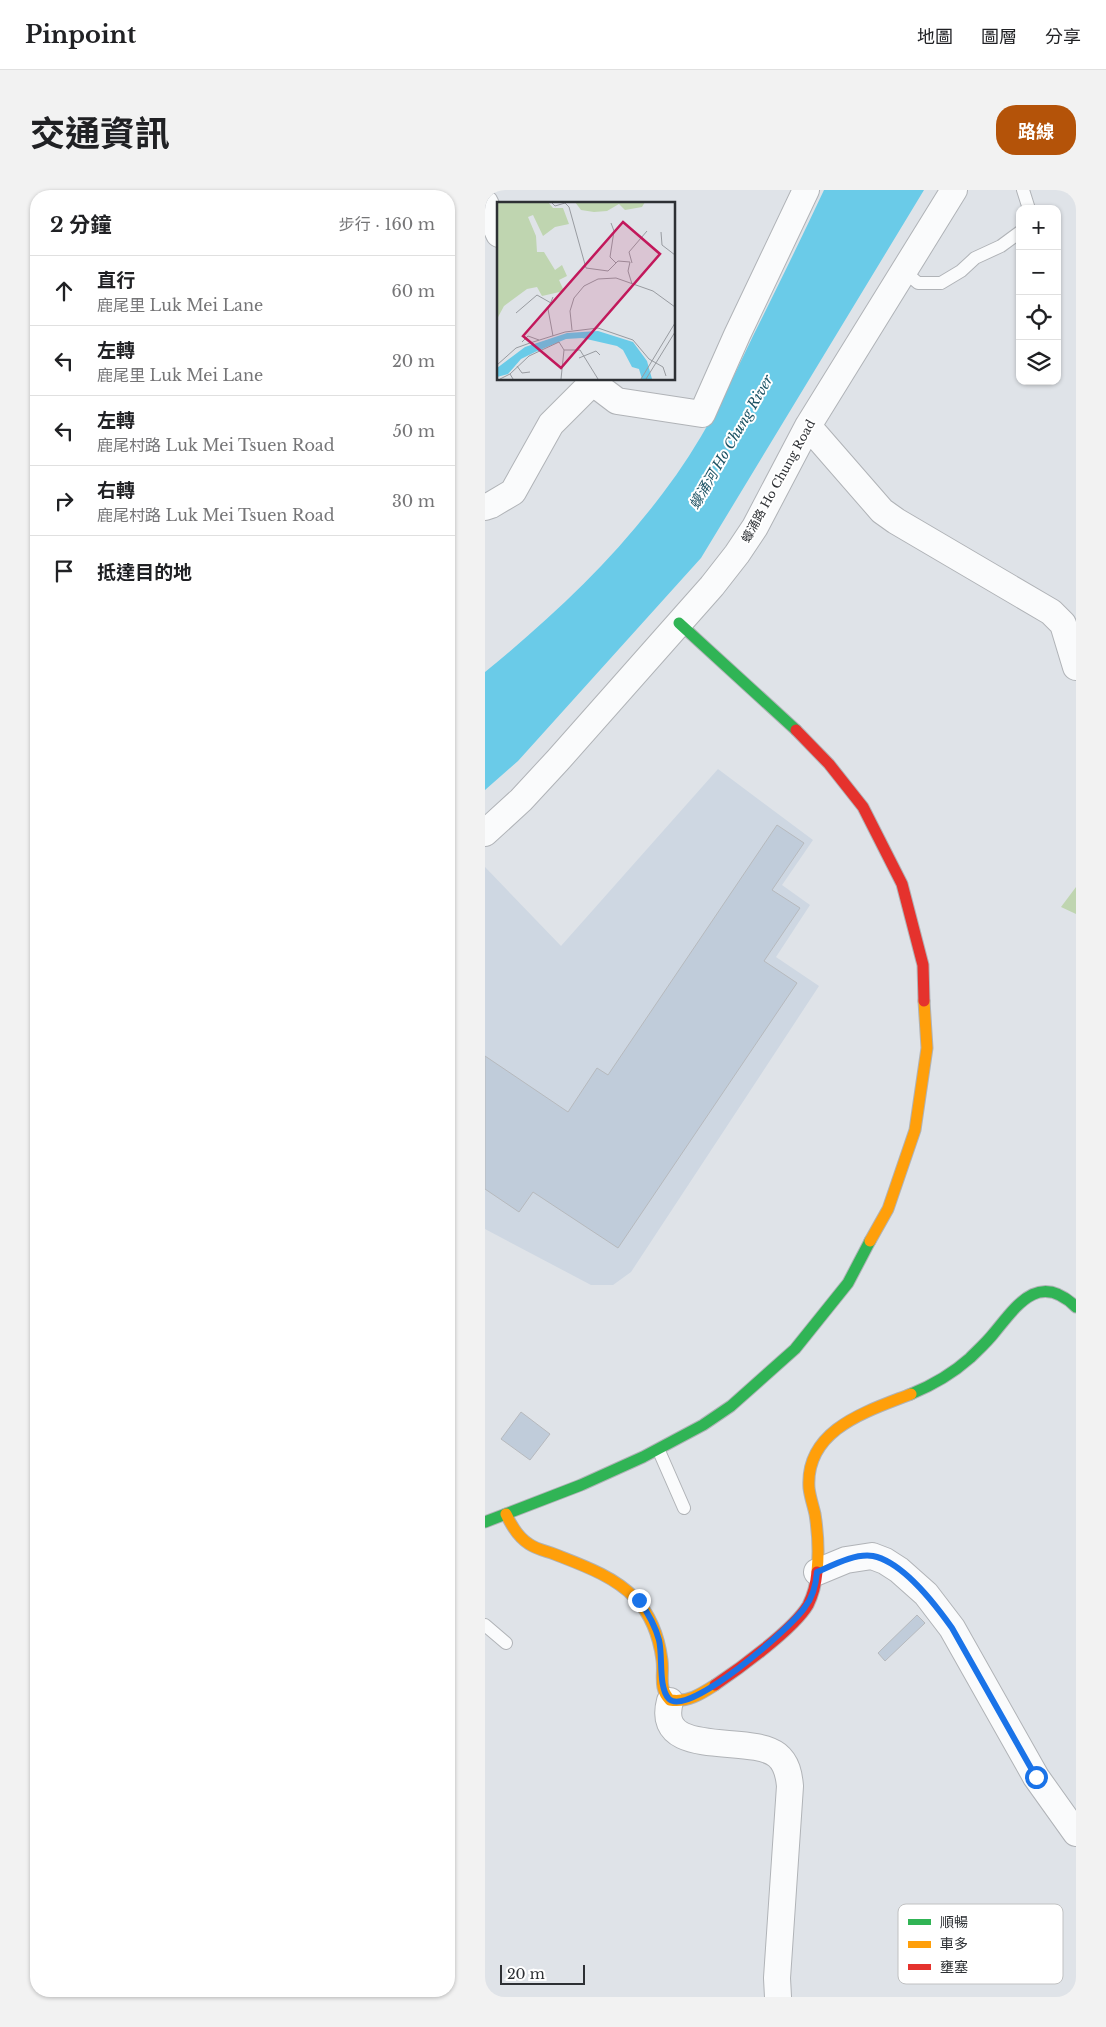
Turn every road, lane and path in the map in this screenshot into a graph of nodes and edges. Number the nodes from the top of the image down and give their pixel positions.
1 (805, 190) edge
2 (954, 190) edge
3 (1023, 190) edge
4 (485, 203) edge
5 (1028, 205) edge
6 (497, 230) edge
7 (1016, 235) edge
8 (904, 271) junction
9 (590, 381) edge
10 (808, 426) junction
11 (485, 507) edge
12 (679, 623) junction
13 (1076, 667) edge
14 (485, 833) edge
15 (1076, 1307) edge
16 (659, 1450) junction
17 (684, 1508) dead end
18 (506, 1514) junction
19 (485, 1522) edge
20 (817, 1572) junction
21 (485, 1625) edge
22 (506, 1643) dead end
23 (670, 1701) junction
24 (1076, 1834) edge
25 (779, 1997) edge

1 - 9 street
2 - 8 street, 蠔涌路 Ho Chung Road
3 - 5 lane
4 - 6 street
7 - 8 lane
8 - 10 street, 蠔涌路 Ho Chung Road
9 - 11 street
10 - 12 street, 蠔涌路 Ho Chung Road
10 - 13 street
12 - 14 street, 蠔涌路 Ho Chung Road
12 - 16 street
15 - 20 street
16 - 17 lane
16 - 18 street
18 - 19 street
18 - 23 street
20 - 23 street
20 - 24 street
21 - 22 lane
23 - 25 street

